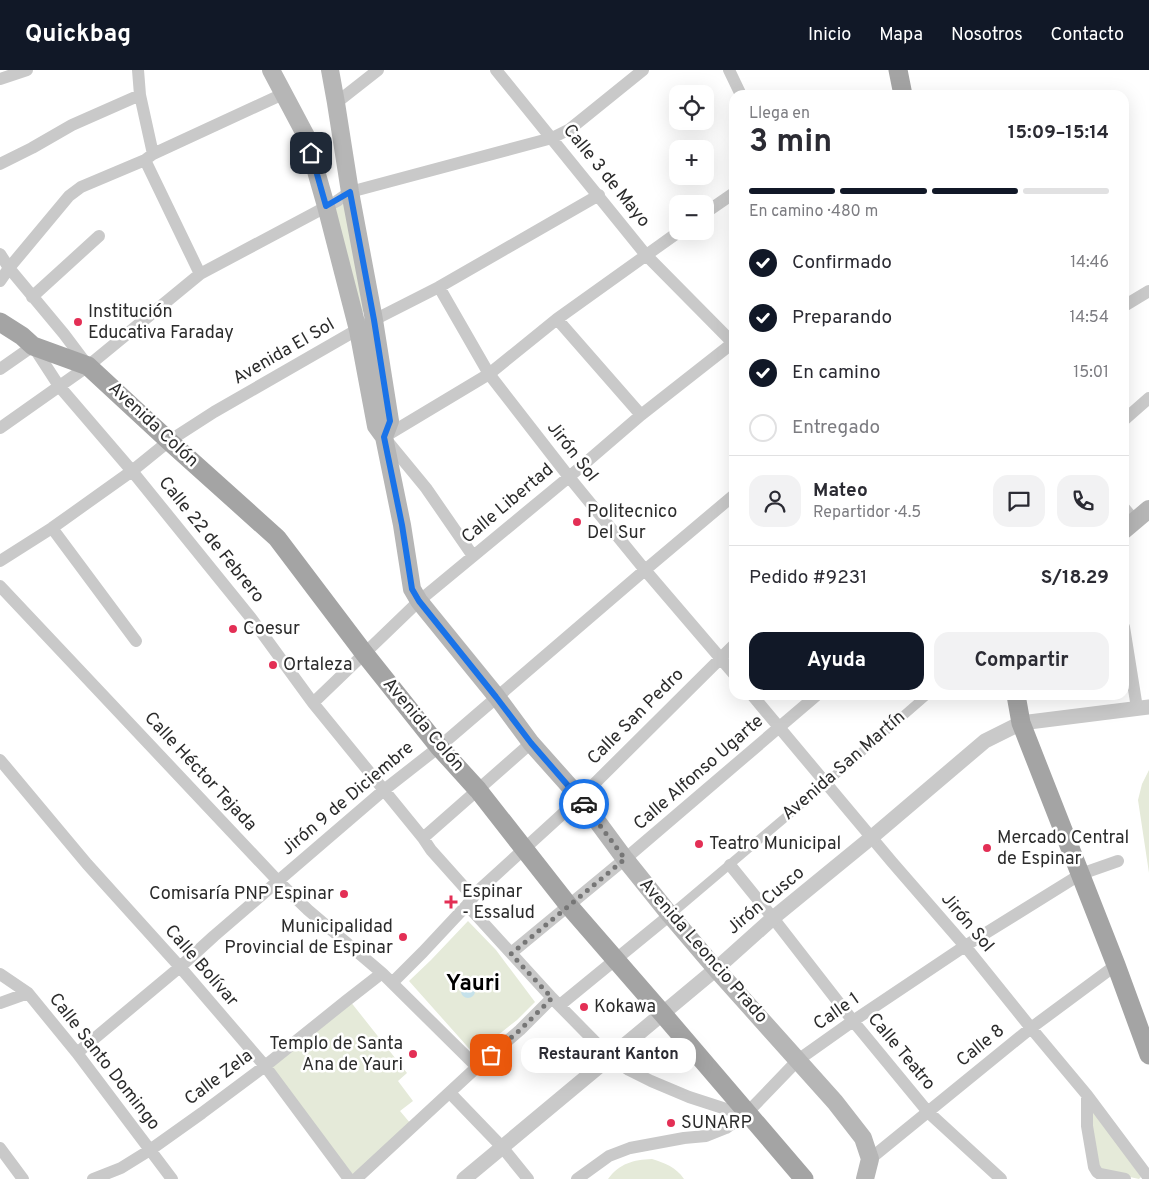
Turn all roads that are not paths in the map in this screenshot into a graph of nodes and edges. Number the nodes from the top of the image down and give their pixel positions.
1 (27, 70) edge
2 (138, 70) edge
3 (271, 70) edge
4 (330, 70) edge
5 (378, 70) edge
6 (496, 70) edge
7 (643, 70) edge
8 (729, 70) edge
9 (898, 70) edge
10 (0, 79) edge
11 (739, 90) edge
12 (899, 90) edge
13 (283, 94) junction
14 (140, 95) junction
15 (336, 103) junction
16 (552, 138) junction
17 (149, 157) junction
18 (0, 164) edge
19 (350, 192) junction
20 (599, 195) junction
21 (729, 196) edge
22 (326, 206) junction
23 (714, 207) edge
24 (99, 236) dead end
25 (669, 238) edge
26 (0, 254) edge
27 (646, 254) junction
28 (9, 268) junction
29 (200, 274) junction
30 (0, 281) edge
31 (439, 287) junction
32 (1149, 291) edge
33 (32, 297) junction
34 (1129, 303) edge
35 (557, 319) junction
36 (374, 320) junction
37 (0, 322) edge
38 (358, 330) junction
39 (64, 334) junction
40 (729, 339) edge
41 (33, 346) junction
42 (729, 346) edge
43 (51, 352) junction
44 (88, 366) junction
45 (0, 369) edge
46 (489, 374) junction
47 (59, 386) junction
48 (1149, 398) edge
49 (641, 415) junction
50 (1129, 416) edge
51 (0, 428) edge
52 (384, 437) junction
53 (169, 442) junction
54 (132, 471) junction
55 (569, 477) junction
56 (729, 499) edge
57 (1149, 509) edge
58 (1129, 519) edge
59 (52, 528) junction
60 (474, 556) junction
61 (0, 561) edge
62 (645, 570) junction
63 (0, 586) edge
64 (419, 601) junction
65 (136, 641) dead end
66 (1129, 648) edge
67 (729, 650) edge
68 (364, 653) junction
69 (720, 658) junction
70 (729, 668) edge
71 (496, 697) junction
72 (756, 700) edge
73 (811, 700) edge
74 (921, 700) edge
75 (1017, 700) edge
76 (313, 703) junction
77 (1143, 707) edge
78 (1021, 723) junction
79 (780, 727) junction
80 (531, 743) junction
81 (439, 748) junction
82 (0, 760) edge
83 (826, 783) junction
84 (384, 790) junction
85 (478, 790) junction
86 (580, 798) junction
87 (872, 837) junction
88 (423, 838) junction
89 (525, 848) junction
90 (625, 859) junction
91 (1118, 861) dead end
92 (730, 865) junction
93 (1081, 874) junction
94 (278, 881) junction
95 (470, 901) junction
96 (569, 906) junction
97 (670, 915) junction
98 (773, 918) junction
99 (965, 946) junction
100 (511, 954) junction
101 (616, 960) junction
102 (1116, 965) junction
103 (180, 967) junction
104 (716, 969) junction
105 (0, 974) edge
106 (382, 974) junction
107 (392, 983) junction
108 (28, 993) junction
109 (556, 1002) junction
110 (0, 1003) edge
111 (662, 1012) junction
112 (853, 1021) junction
113 (1031, 1028) junction
114 (77, 1053) junction
115 (1149, 1055) edge
116 (610, 1057) junction
117 (798, 1060) junction
118 (265, 1066) junction
119 (477, 1067) junction
120 (450, 1093) junction
121 (1087, 1095) junction
122 (928, 1112) junction
123 (747, 1113) junction
124 (0, 1148) edge
125 (502, 1148) junction
126 (150, 1150) junction
127 (870, 1159) junction
128 (1149, 1178) edge
129 (22, 1179) edge
130 (93, 1179) edge
131 (172, 1179) edge
132 (349, 1179) edge
133 (356, 1179) edge
134 (464, 1179) edge
135 (528, 1179) edge
136 (577, 1179) edge
137 (804, 1179) edge
138 (865, 1179) edge
139 (1001, 1179) edge
140 (1125, 1179) edge

1 - 10 street
2 - 14 street
3 - 13 main road, Avenida Leoncio Prado
4 - 15 main road, Avenida Leoncio Prado
5 - 15 street
6 - 16 street, Calle 3 de Mayo
7 - 16 street
8 - 11 street
9 - 12 main road
13 - 17 street
13 - 22 main road, Avenida Leoncio Prado
14 - 17 street
14 - 18 street
15 - 19 main road, Avenida Leoncio Prado
16 - 19 street
16 - 20 street, Calle 3 de Mayo
17 - 28 street
17 - 29 street
19 - 22 street
19 - 36 main road, Avenida Leoncio Prado
20 - 27 street, Calle 3 de Mayo
20 - 31 street, Avenida El Sol
21 - 23 street
22 - 29 street
22 - 38 main road, Avenida Leoncio Prado
24 - 33 street
25 - 27 street
26 - 28 street
27 - 35 street
27 - 40 street, Calle 3 de Mayo
28 - 30 street
28 - 33 street
29 - 44 street
31 - 36 street, Avenida El Sol
31 - 46 street, Jirón Sol
32 - 34 street
33 - 39 street
35 - 46 street
35 - 49 street
36 - 38 street, Avenida El Sol
36 - 52 main road, Avenida Leoncio Prado
37 - 41 main road, Avenida Colón
38 - 52 main road, Avenida Leoncio Prado
38 - 53 street, Avenida El Sol
39 - 43 street
39 - 44 street
41 - 43 main road, Avenida Colón
41 - 45 street
41 - 47 street, Calle 22 de Febrero
42 - 49 street, Calle Libertad
43 - 44 main road, Avenida Colón
44 - 47 street
44 - 53 main road, Avenida Colón
46 - 52 street
46 - 55 street, Jirón Sol
47 - 51 street
47 - 54 street, Calle 22 de Febrero
48 - 50 street
49 - 55 street, Calle Libertad
52 - 60 street
52 - 64 main road, Avenida Leoncio Prado
53 - 54 street, Avenida El Sol
53 - 68 main road, Avenida Colón
54 - 59 street, Avenida El Sol
54 - 76 street, Calle 22 de Febrero
55 - 60 street, Calle Libertad
55 - 62 street, Jirón Sol
56 - 62 street, Jirón 9 de Diciembre
57 - 58 main road
59 - 61 street, Avenida El Sol
59 - 65 street
60 - 64 street, Calle Libertad
62 - 69 street, Jirón Sol
62 - 71 street, Jirón 9 de Diciembre
63 - 94 street, Calle Héctor Tejada
64 - 68 street, Calle Libertad
64 - 71 main road, Avenida Leoncio Prado
66 - 77 street
67 - 69 street, Calle San Pedro
68 - 76 street, Calle Libertad
68 - 81 main road, Avenida Colón
69 - 70 street, Jirón Sol
69 - 86 street, Calle San Pedro
71 - 80 main road, Avenida Leoncio Prado
71 - 81 street, Jirón 9 de Diciembre
72 - 79 street, Jirón Sol
73 - 79 street, Calle Alfonso Ugarte
74 - 83 street, Avenida San Martín
75 - 78 main road
76 - 84 street, Calle 22 de Febrero
77 - 78 street, Jirón Cusco
78 - 87 street, Jirón Cusco
78 - 93 main road
79 - 83 street, Jirón Sol
79 - 90 street, Calle Alfonso Ugarte
80 - 85 street
80 - 86 main road, Avenida Leoncio Prado
81 - 84 street, Jirón 9 de Diciembre
81 - 85 main road, Avenida Colón
82 - 103 street, Calle Bolívar
83 - 87 street, Jirón Sol
83 - 92 street, Avenida San Martín
84 - 88 street, Calle 22 de Febrero
84 - 94 street, Jirón 9 de Diciembre
85 - 88 street
85 - 89 main road, Avenida Colón
86 - 89 street, Calle San Pedro
86 - 90 main road, Avenida Leoncio Prado
87 - 98 street, Jirón Cusco
87 - 99 street, Jirón Sol
88 - 95 street, Calle 22 de Febrero
89 - 95 street, Calle San Pedro
89 - 96 main road, Avenida Colón
90 - 96 street, Calle Alfonso Ugarte
90 - 97 main road, Avenida Leoncio Prado
91 - 93 street, Calle 1
92 - 97 street, Avenida San Martín
92 - 98 street, Calle Teatro
93 - 99 street, Calle 1
93 - 102 main road
94 - 103 street, Jirón 9 de Diciembre
94 - 106 street, Calle Héctor Tejada
95 - 100 street, Calle 22 de Febrero
95 - 107 street, Calle San Pedro
96 - 100 street, Calle Alfonso Ugarte
96 - 101 main road, Avenida Colón
97 - 101 street, Avenida San Martín
97 - 104 main road, Avenida Leoncio Prado
98 - 104 street, Jirón Cusco
98 - 112 street, Calle Teatro
99 - 112 street, Calle 1
99 - 113 street, Jirón Sol
100 - 109 street, Calle 22 de Febrero
101 - 109 street, Avenida San Martín
101 - 111 main road, Avenida Colón
102 - 113 street, Calle 8
102 - 115 main road
103 - 114 street, Jirón 9 de Diciembre
103 - 118 street, Calle Bolívar
104 - 111 street, Jirón Cusco
104 - 117 main road, Avenida Leoncio Prado
105 - 108 street, Calle Santo Domingo
106 - 107 street, Calle Héctor Tejada
106 - 118 street, Calle Zela
107 - 119 street
108 - 110 street
108 - 114 street, Calle Santo Domingo
109 - 116 street, Calle 22 de Febrero
109 - 119 street, Avenida San Martín
111 - 116 street, Jirón Cusco
111 - 123 main road, Avenida Colón
112 - 117 street, Calle 1
112 - 122 street, Calle Teatro
113 - 121 street, Jirón Sol
113 - 122 street, Calle 8
114 - 126 street, Calle Santo Domingo
116 - 123 street, Calle 22 de Febrero
116 - 125 street, Jirón Cusco
117 - 123 street, Calle 1
117 - 127 main road, Avenida Leoncio Prado
118 - 126 street, Calle Zela
118 - 132 street, Calle Bolívar
119 - 120 street, Avenida San Martín
120 - 125 street
120 - 133 street, Avenida San Martín
121 - 128 street, Jirón Sol
121 - 140 street
122 - 127 street, Calle 8
122 - 139 street, Calle Teatro
123 - 136 street, Calle 1
123 - 137 main road, Avenida Colón
124 - 129 street
125 - 134 street, Jirón Cusco
125 - 135 street
126 - 130 street, Calle Zela
126 - 131 street, Calle Santo Domingo
127 - 138 main road

